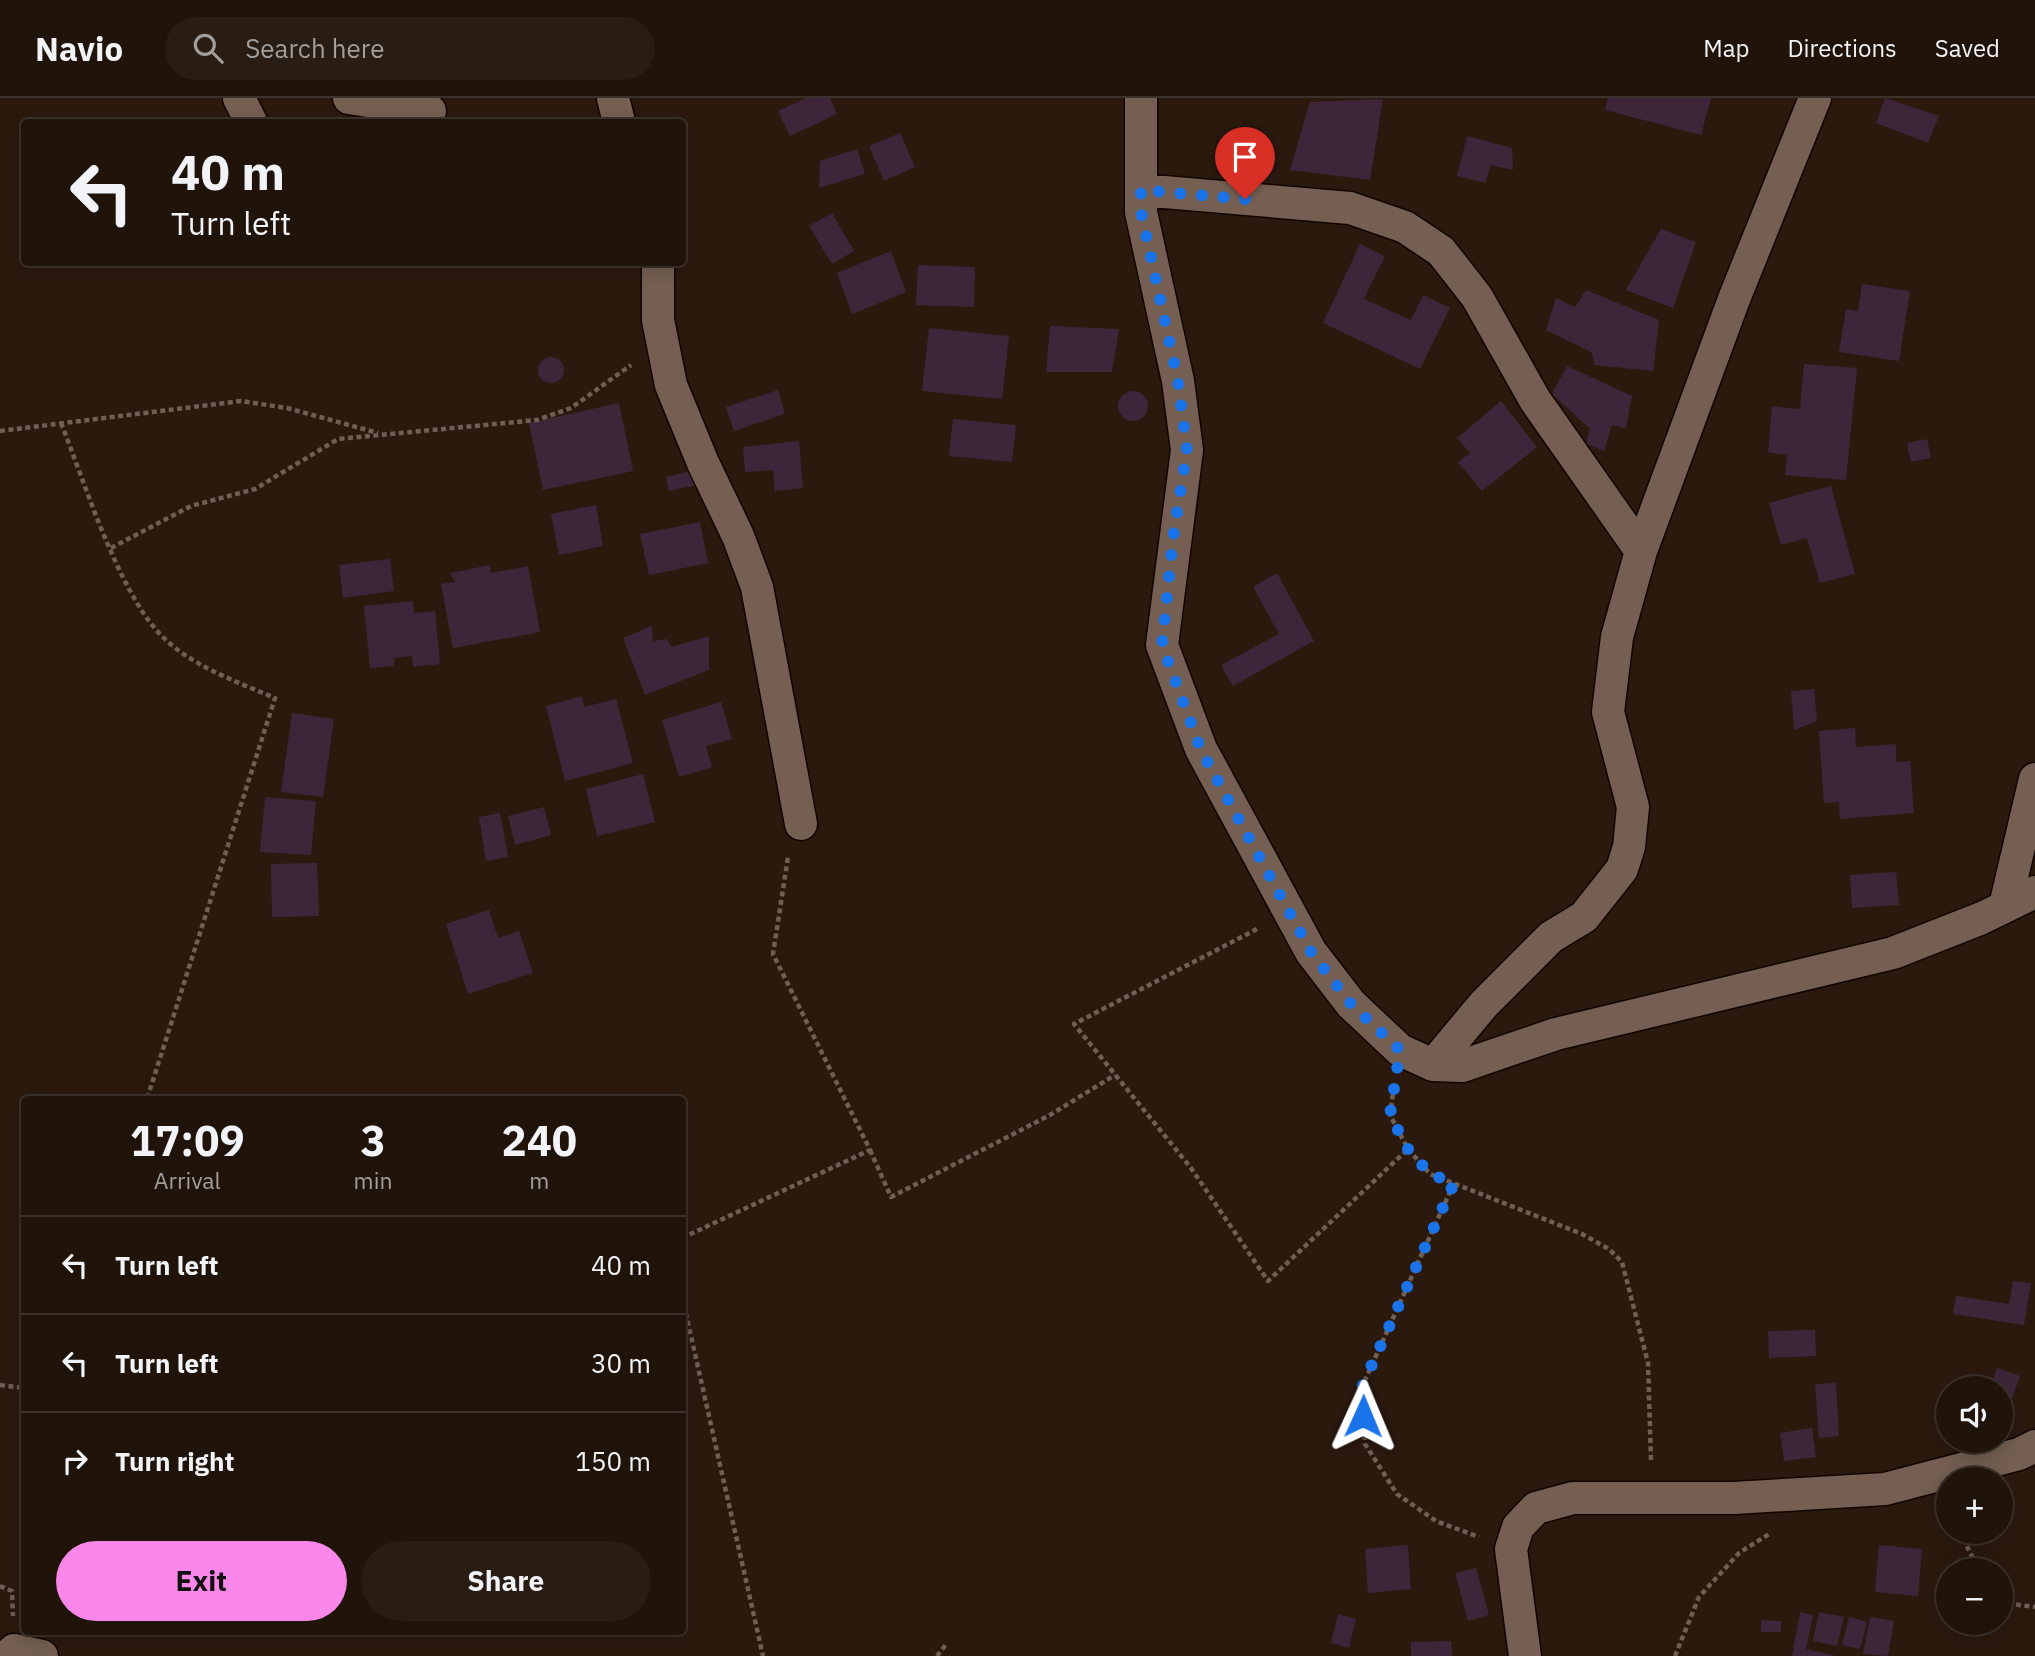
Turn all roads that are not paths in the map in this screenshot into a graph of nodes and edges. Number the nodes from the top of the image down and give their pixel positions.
1 (239, 98) edge
2 (349, 98) edge
3 (612, 98) edge
4 (1141, 98) edge
5 (1815, 98) edge
6 (430, 111) dead end
7 (250, 119) edge
8 (618, 119) edge
9 (1141, 190) junction
10 (658, 266) edge
11 (1641, 551) junction
12 (2035, 779) edge
13 (799, 811) road end
14 (2035, 892) edge
15 (2006, 906) junction
16 (1433, 1065) junction
17 (2035, 1446) edge
18 (8, 1656) edge
19 (42, 1656) edge
20 (1525, 1656) edge

1 - 7 street
2 - 6 street
3 - 8 street
4 - 9 street
5 - 11 street
9 - 11 street
9 - 16 street
10 - 13 street
11 - 16 street
12 - 15 street
14 - 15 street
15 - 16 street
17 - 20 street
18 - 19 street

